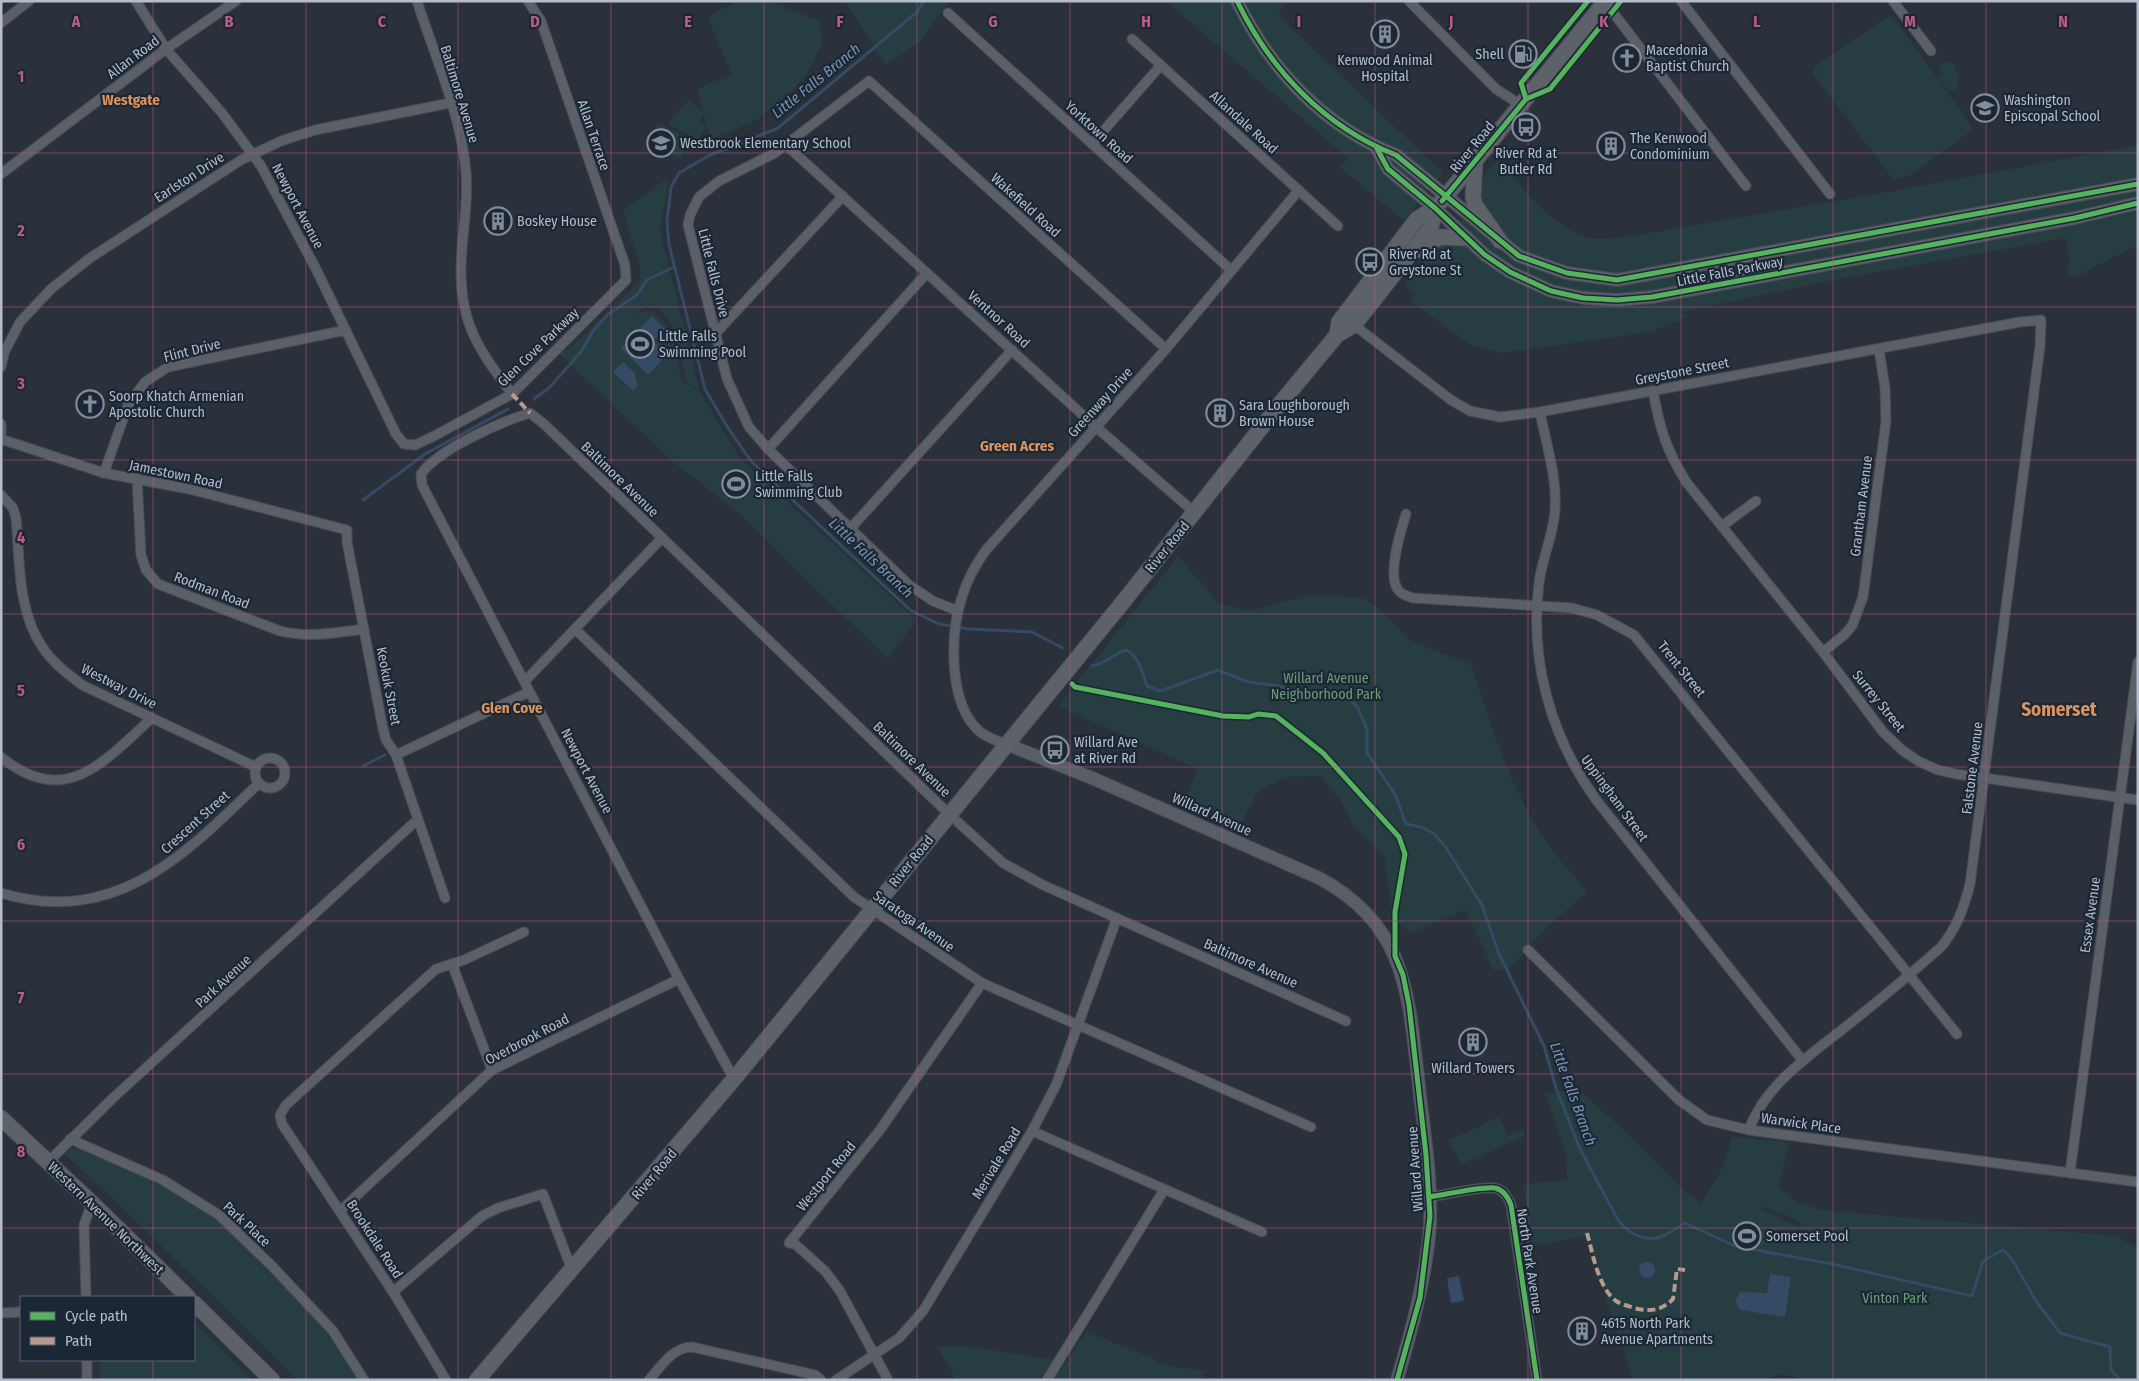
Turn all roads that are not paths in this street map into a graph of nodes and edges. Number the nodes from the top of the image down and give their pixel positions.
1 (29, 1) edge
2 (136, 1) edge
3 (236, 1) edge
4 (417, 1) edge
5 (528, 1) edge
6 (1237, 1) edge
7 (1410, 1) edge
8 (1680, 1) edge
9 (1893, 1) edge
10 (1605, 2) edge
11 (948, 13) dead end
12 (1, 23) edge
13 (1132, 39) dead end
14 (166, 49) junction
15 (1931, 51) dead end
16 (1161, 65) junction
17 (869, 81) joint
18 (450, 103) junction
19 (1521, 105) junction
20 (1092, 144) junction
21 (786, 145) junction
22 (1376, 147) junction
23 (253, 154) junction
24 (1475, 162) junction
25 (1, 174) edge
26 (2138, 184) edge
27 (1746, 186) dead end
28 (1299, 190) junction
29 (1830, 194) dead end
30 (843, 196) junction
31 (1446, 196) junction
32 (2138, 203) edge
33 (1435, 208) junction
34 (1338, 226) dead end
35 (1465, 238) junction
36 (1500, 242) junction
37 (1408, 256) junction
38 (1232, 270) junction
39 (1376, 271) junction
40 (927, 273) junction
41 (626, 280) joint
42 (2041, 320) joint
43 (1354, 325) junction
44 (346, 330) junction
45 (715, 334) junction
46 (1337, 335) junction
47 (1166, 349) junction
48 (1879, 349) junction
49 (1012, 350) junction
50 (1, 367) edge
51 (1653, 391) junction
52 (512, 394) junction
53 (1540, 412) junction
54 (1, 424) edge
55 (1096, 427) junction
56 (1, 439) edge
57 (404, 444) joint
58 (768, 449) junction
59 (104, 473) junction
60 (421, 474) joint
61 (136, 478) junction
62 (1, 495) edge
63 (1756, 501) dead end
64 (1194, 512) junction
65 (1406, 514) dead end
66 (1722, 526) junction
67 (850, 529) junction
68 (347, 530) joint
69 (662, 538) junction
70 (1538, 604) junction
71 (957, 616) junction
72 (364, 629) junction
73 (575, 629) junction
74 (1822, 652) junction
75 (2138, 662) edge
76 (524, 681) junction
77 (529, 692) junction
78 (152, 718) junction
79 (1006, 744) junction
80 (396, 755) junction
81 (1, 757) edge
82 (256, 768) junction
83 (1984, 778) junction
84 (259, 783) junction
85 (2120, 797) junction
86 (2138, 800) edge
87 (949, 814) junction
88 (418, 820) junction
89 (1, 893) edge
90 (445, 898) dead end
91 (873, 909) junction
92 (1117, 918) junction
93 (524, 932) dead end
94 (1528, 950) dead end
95 (452, 964) junction
96 (1909, 975) junction
97 (679, 979) junction
98 (982, 983) junction
99 (1346, 1021) dead end
100 (1078, 1026) junction
101 (1956, 1034) dead end
102 (1803, 1061) junction
103 (492, 1070) junction
104 (734, 1079) junction
105 (1, 1118) edge
106 (1311, 1128) dead end
107 (1749, 1130) junction
108 (1032, 1131) junction
109 (70, 1139) junction
110 (48, 1162) junction
111 (2070, 1173) junction
112 (2138, 1182) edge
113 (1164, 1190) junction
114 (1429, 1197) junction
115 (92, 1203) junction
116 (340, 1211) junction
117 (1262, 1232) dead end
118 (572, 1270) junction
119 (393, 1292) junction
120 (86, 1296) edge
121 (187, 1296) edge
122 (196, 1307) edge
123 (20, 1312) edge
124 (1, 1313) edge
125 (875, 1355) junction
126 (87, 1361) edge
127 (88, 1380) edge
128 (272, 1380) edge
129 (364, 1380) edge
130 (446, 1380) edge
131 (477, 1380) edge
132 (649, 1380) edge
133 (821, 1380) edge
134 (836, 1380) edge
135 (888, 1380) edge
136 (1047, 1380) edge
137 (1397, 1380) edge
138 (1537, 1380) edge

1 - 12 street
2 - 14 street, Newport Avenue
3 - 14 street, Allan Road
4 - 18 street, Baltimore Avenue
5 - 41 street, Allan Terrace
6 - 22 main road, Little Falls Parkway
7 - 19 street
8 - 29 street
9 - 15 street
10 - 19 main road, River Road
10 - 27 street
11 - 20 street, Yorktown Road
13 - 16 street, Allandale Road
14 - 23 street, Newport Avenue
14 - 25 street, Allan Road
16 - 20 street
16 - 28 street, Allandale Road
17 - 21 street, Little Falls Drive
17 - 47 street, Wakefield Road
18 - 23 street, Earlston Drive
18 - 52 street, Baltimore Avenue
19 - 24 main road, River Road
20 - 38 street, Yorktown Road
21 - 30 street, Ventnor Road
21 - 45 street, Little Falls Drive
22 - 31 main road, Little Falls Parkway
22 - 33 main road, Little Falls Parkway
23 - 44 street, Newport Avenue
23 - 50 street, Earlston Drive
24 - 31 main road, River Road
24 - 36 main road
26 - 36 main road, Little Falls Parkway
28 - 34 street, Allandale Road
28 - 38 street, Greenway Drive
30 - 40 street, Ventnor Road
30 - 45 street
31 - 33 main road, River Road
31 - 36 main road, Little Falls Parkway
32 - 35 main road, Little Falls Parkway
33 - 35 main road, Little Falls Parkway
33 - 37 main road, River Road
33 - 39 main road, River Road
35 - 37 main road
37 - 43 main road, River Road
38 - 47 street, Greenway Drive
39 - 43 main road
39 - 46 main road, River Road
40 - 49 street, Ventnor Road
40 - 58 street
41 - 52 street, Glen Cove Parkway
42 - 48 street, Greystone Street
42 - 83 street, Falstone Avenue
43 - 46 main road, River Road
43 - 53 street, Greystone Street
44 - 57 street, Newport Avenue
44 - 59 street, Flint Drive
45 - 58 street, Little Falls Drive
46 - 64 main road, River Road
47 - 55 street, Greenway Drive
48 - 51 street, Greystone Street
48 - 74 street, Grantham Avenue
49 - 55 street, Ventnor Road
49 - 67 street
51 - 53 street, Greystone Street
51 - 66 street, Surrey Street
52 - 57 street, Glen Cove Parkway
53 - 70 street, Uppingham Street
54 - 56 street
55 - 64 street, Ventnor Road
55 - 71 street, Greenway Drive
56 - 59 street, Jamestown Road
58 - 67 street, Little Falls Drive
59 - 61 street, Jamestown Road
60 - 69 street, Baltimore Avenue
60 - 76 street, Newport Avenue
61 - 68 street, Jamestown Road
61 - 72 street, Rodman Road
62 - 78 street, Westway Drive
63 - 66 street
64 - 79 main road, River Road
65 - 70 street, Trent Street
66 - 74 street, Surrey Street
67 - 71 street, Little Falls Drive
68 - 72 street, Keokuk Street
69 - 73 street
69 - 87 street, Baltimore Avenue
70 - 96 street, Trent Street
70 - 102 street, Uppingham Street
71 - 79 street, Greenway Drive
72 - 80 street, Keokuk Street
73 - 76 street
73 - 91 street, Saratoga Avenue
74 - 83 street, Surrey Street
75 - 85 street, Essex Avenue
76 - 77 street, Newport Avenue
77 - 80 street
77 - 97 street, Newport Avenue
78 - 81 street
78 - 82 street, Westway Drive
79 - 87 main road, River Road
79 - 114 main road, Willard Avenue
80 - 88 street, Keokuk Street
82 - 84 street
82 - 84 street
83 - 85 street, Surrey Street
83 - 96 street, Falstone Avenue
84 - 89 street, Crescent Street
85 - 86 street, Surrey Street
85 - 111 street, Essex Avenue
87 - 91 main road, River Road
87 - 92 street, Baltimore Avenue
88 - 90 street, Keokuk Street
88 - 109 street, Park Avenue
91 - 98 street, Saratoga Avenue
91 - 104 main road, River Road
92 - 99 street, Baltimore Avenue
92 - 100 street, Merivale Road
93 - 95 street
94 - 107 street, Warwick Place
95 - 103 street
95 - 116 street, Brookdale Road
96 - 101 street, Trent Street
96 - 102 street, Falstone Avenue
97 - 103 street, Overbrook Road
97 - 104 street, Newport Avenue
98 - 100 street, Saratoga Avenue
98 - 125 street, Westport Road
100 - 106 street, Saratoga Avenue
100 - 108 street, Merivale Road
102 - 107 street, Falstone Avenue
103 - 116 street, Overbrook Road
104 - 118 main road, River Road
105 - 110 main road, Western Avenue Northwest
107 - 111 street, Warwick Place
108 - 113 street
108 - 125 street, Merivale Road
109 - 110 street, Park Avenue
109 - 129 street, Park Place
110 - 115 main road, Western Avenue Northwest
111 - 112 street, Warwick Place
113 - 117 street
113 - 136 street
114 - 137 main road, Willard Avenue
114 - 138 street, North Park Avenue
115 - 120 street
115 - 121 main road, Western Avenue Northwest
116 - 119 street, Brookdale Road
118 - 119 street
118 - 131 main road, River Road
119 - 130 street, Brookdale Road
122 - 128 main road
123 - 124 street
125 - 134 street, Merivale Road
125 - 135 street, Westport Road
126 - 127 street
132 - 133 street

